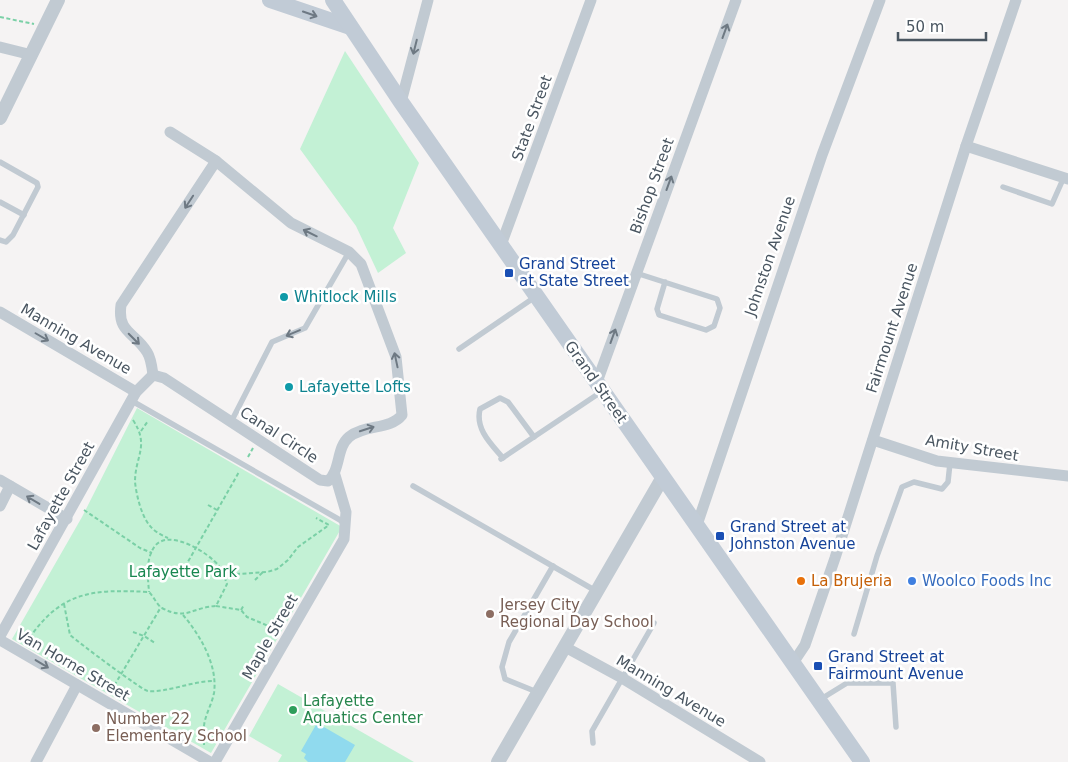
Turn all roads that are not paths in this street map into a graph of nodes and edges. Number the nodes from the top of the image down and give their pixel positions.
1 (58, 0) edge
2 (270, 0) edge
3 (333, 0) edge
4 (428, 0) edge
5 (590, 0) edge
6 (736, 0) edge
7 (880, 0) edge
8 (1016, 0) edge
9 (350, 27) junction
10 (0, 47) edge
11 (32, 55) junction
12 (401, 102) junction
13 (0, 118) edge
14 (170, 132) dead end
15 (966, 146) junction
16 (216, 161) junction
17 (0, 162) edge
18 (1066, 178) edge
19 (1003, 188) dead end
20 (0, 202) edge
21 (24, 215) junction
22 (0, 240) edge
23 (501, 245) junction
24 (349, 252) junction
25 (636, 273) junction
26 (665, 282) junction
27 (536, 296) junction
28 (0, 312) edge
29 (459, 349) dead end
30 (153, 375) junction
31 (600, 386) junction
32 (134, 396) junction
33 (231, 422) junction
34 (534, 437) junction
35 (873, 440) junction
36 (950, 463) junction
37 (335, 475) junction
38 (1068, 476) edge
39 (663, 477) junction
40 (5, 483) edge
41 (413, 486) dead end
42 (0, 506) edge
43 (66, 519) junction
44 (344, 524) junction
45 (697, 525) junction
46 (553, 566) junction
47 (597, 591) junction
48 (654, 623) dead end
49 (854, 634) dead end
50 (0, 636) edge
51 (0, 640) edge
52 (565, 647) junction
53 (793, 663) junction
54 (622, 678) junction
55 (77, 685) junction
56 (538, 693) junction
57 (819, 700) junction
58 (896, 727) dead end
59 (593, 743) dead end
60 (36, 762) edge
61 (210, 762) edge
62 (214, 762) edge
63 (498, 762) edge
64 (760, 762) edge
65 (862, 762) edge

1 - 11 street
2 -> 9 main road
3 - 9 main road, Grand Street
4 -> 12 street
5 - 23 street, State Street
25 -> 6 street, Bishop Street
7 - 45 street, Johnston Avenue
8 - 15 street, Fairmount Avenue
9 - 12 main road, Grand Street
10 - 11 street
11 - 13 street
12 - 23 main road, Grand Street
14 - 16 street, Canal Circle
15 - 18 street
15 - 35 street, Fairmount Avenue
24 -> 16 street, Canal Circle
16 -> 30 street
17 - 21 lane
18 - 19 lane
20 - 21 lane
21 - 22 lane
23 - 27 main road, Grand Street
24 -> 33 lane
37 -> 24 street, Canal Circle
25 - 26 lane
31 -> 25 street, Bishop Street
26 - 26 lane
27 - 29 lane
27 - 31 main road, Grand Street
28 -> 32 street, Manning Avenue
30 - 32 street, Lafayette Street
30 - 33 street, Canal Circle
31 - 34 lane
31 - 39 main road, Grand Street
32 - 43 street, Lafayette Street
32 - 44 lane
33 - 37 street, Canal Circle
34 - 34 lane
35 - 36 street, Amity Street
35 - 53 street, Fairmount Avenue
36 - 38 street, Amity Street
36 - 49 lane
37 - 44 street, Maple Street
39 - 45 main road, Grand Street
39 - 47 street
40 - 42 street
43 -> 40 street
41 - 46 lane
43 - 50 street, Lafayette Street
44 - 62 street, Maple Street
45 - 53 main road, Grand Street
46 - 47 lane
46 - 56 lane
47 - 52 street
48 - 54 lane
51 -> 55 street, Van Horne Street
52 - 54 street, Manning Avenue
52 - 56 street
53 - 57 main road, Grand Street
54 - 59 lane
54 - 64 street, Manning Avenue
55 - 60 street
55 - 61 street, Van Horne Street
56 - 63 street
57 - 58 lane
57 - 65 main road, Grand Street

